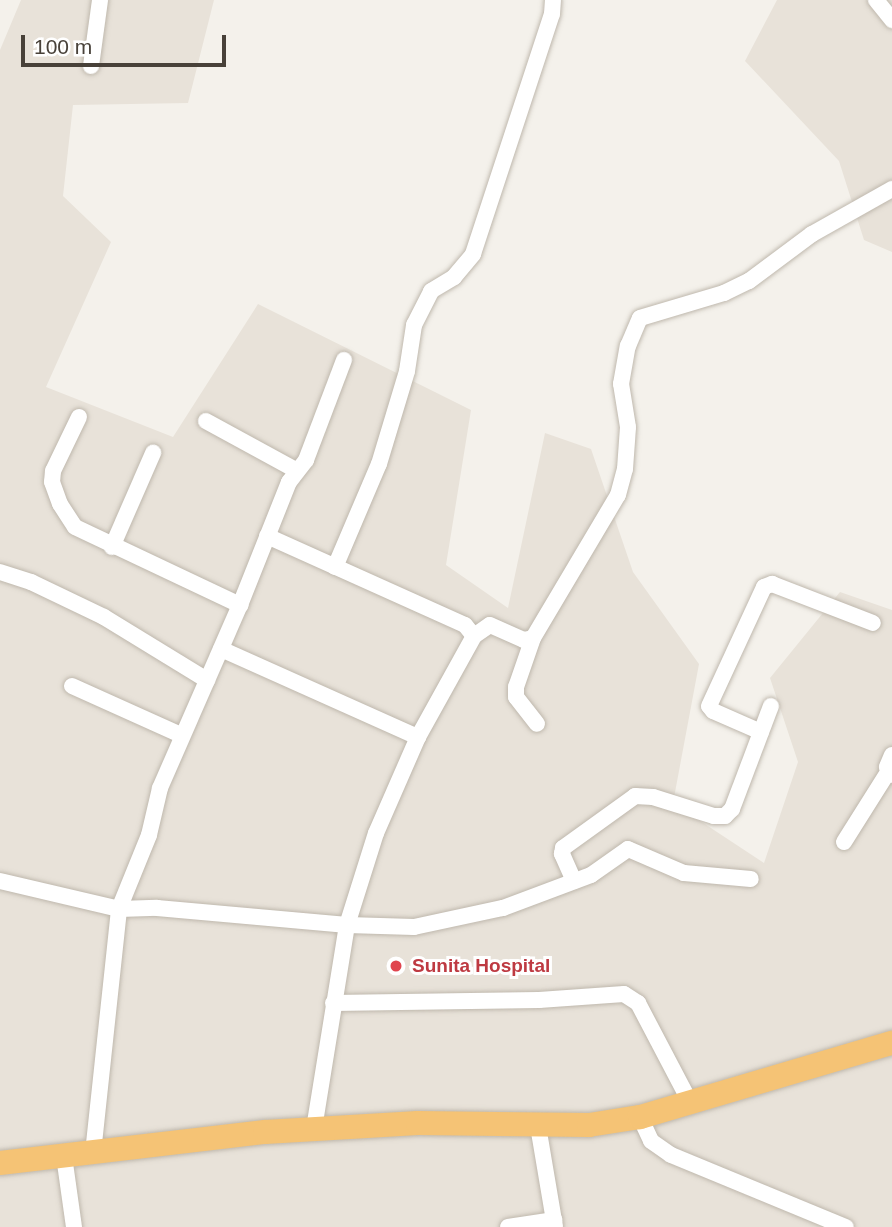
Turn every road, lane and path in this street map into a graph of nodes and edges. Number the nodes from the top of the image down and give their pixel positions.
1 (100, 0) edge
2 (553, 0) edge
3 (876, 0) edge
4 (892, 20) edge
5 (91, 66) dead end
6 (892, 189) edge
7 (344, 360) dead end
8 (79, 417) dead end
9 (206, 421) dead end
10 (153, 453) dead end
11 (296, 470) junction
12 (267, 536) junction
13 (112, 547) junction
14 (335, 567) junction
15 (0, 572) edge
16 (240, 605) junction
17 (873, 623) dead end
18 (474, 636) junction
19 (533, 638) junction
20 (221, 649) junction
21 (207, 680) junction
22 (72, 686) dead end
23 (771, 706) dead end
24 (537, 724) dead end
25 (761, 732) junction
26 (181, 735) junction
27 (418, 737) junction
28 (892, 755) edge
29 (890, 774) edge
30 (844, 842) dead end
31 (751, 880) dead end
32 (0, 881) edge
33 (574, 881) junction
34 (119, 909) junction
35 (347, 925) junction
36 (333, 1003) junction
37 (892, 1043) edge
38 (690, 1102) junction
39 (640, 1117) junction
40 (538, 1126) junction
41 (314, 1129) junction
42 (93, 1153) junction
43 (64, 1156) junction
44 (0, 1163) edge
45 (824, 1223) edge
46 (555, 1224) edge
47 (74, 1227) edge
48 (508, 1227) edge
49 (846, 1227) edge

1 - 5 street
2 - 14 street
3 - 4 street
6 - 19 street
7 - 11 street
8 - 13 street
9 - 11 street
10 - 13 street
11 - 12 street
12 - 14 street
12 - 16 street
13 - 16 street
14 - 18 street
15 - 21 street
16 - 20 street
17 - 25 street
18 - 19 street
18 - 27 street
19 - 24 street
20 - 21 street
20 - 27 street
21 - 26 street
22 - 26 street
23 - 25 street
25 - 33 street
26 - 34 street
27 - 35 street
28 - 29 street
29 - 30 street
31 - 33 street
32 - 34 street
33 - 35 street
34 - 35 street
34 - 42 street
35 - 36 street
36 - 38 street
36 - 41 street
37 - 38 highway
38 - 39 highway
39 - 40 highway
39 - 45 street
40 - 41 highway
40 - 46 street
41 - 42 highway
42 - 43 highway
43 - 44 highway
43 - 47 street
45 - 49 street
46 - 48 street

